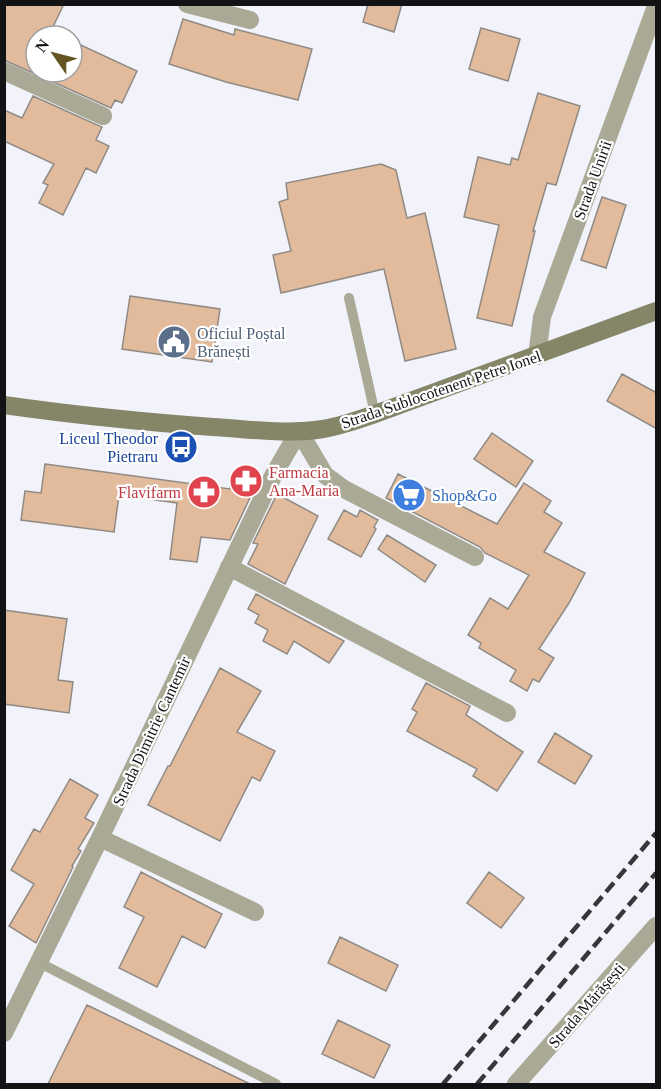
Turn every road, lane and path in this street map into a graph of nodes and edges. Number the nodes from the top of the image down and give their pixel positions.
1 (187, 4) edge
2 (657, 6) edge
3 (250, 20) dead end
4 (4, 71) edge
5 (103, 116) dead end
6 (349, 298) dead end
7 (657, 311) edge
8 (537, 356) junction
9 (4, 405) edge
10 (375, 414) junction
11 (299, 431) junction
12 (475, 557) dead end
13 (229, 567) junction
14 (507, 713) dead end
15 (100, 838) junction
16 (255, 912) dead end
17 (657, 926) edge
18 (40, 963) junction
19 (4, 1033) edge
20 (276, 1084) edge
21 (516, 1084) edge

1 - 3 street
2 - 8 street, Strada Unirii
4 - 5 street
6 - 10 lane
7 - 8 main road, Strada Sublocotenent Petre Ionel
8 - 10 main road, Strada Sublocotenent Petre Ionel
9 - 11 main road, Strada Sublocotenent Petre Ionel
10 - 11 main road, Strada Sublocotenent Petre Ionel
11 - 12 street
11 - 13 street, Strada Dimitrie Cantemir
13 - 14 street
13 - 15 street, Strada Dimitrie Cantemir
15 - 16 street
15 - 18 street, Strada Dimitrie Cantemir
17 - 21 street, Strada Mărășești
18 - 19 street, Strada Dimitrie Cantemir
18 - 20 lane

